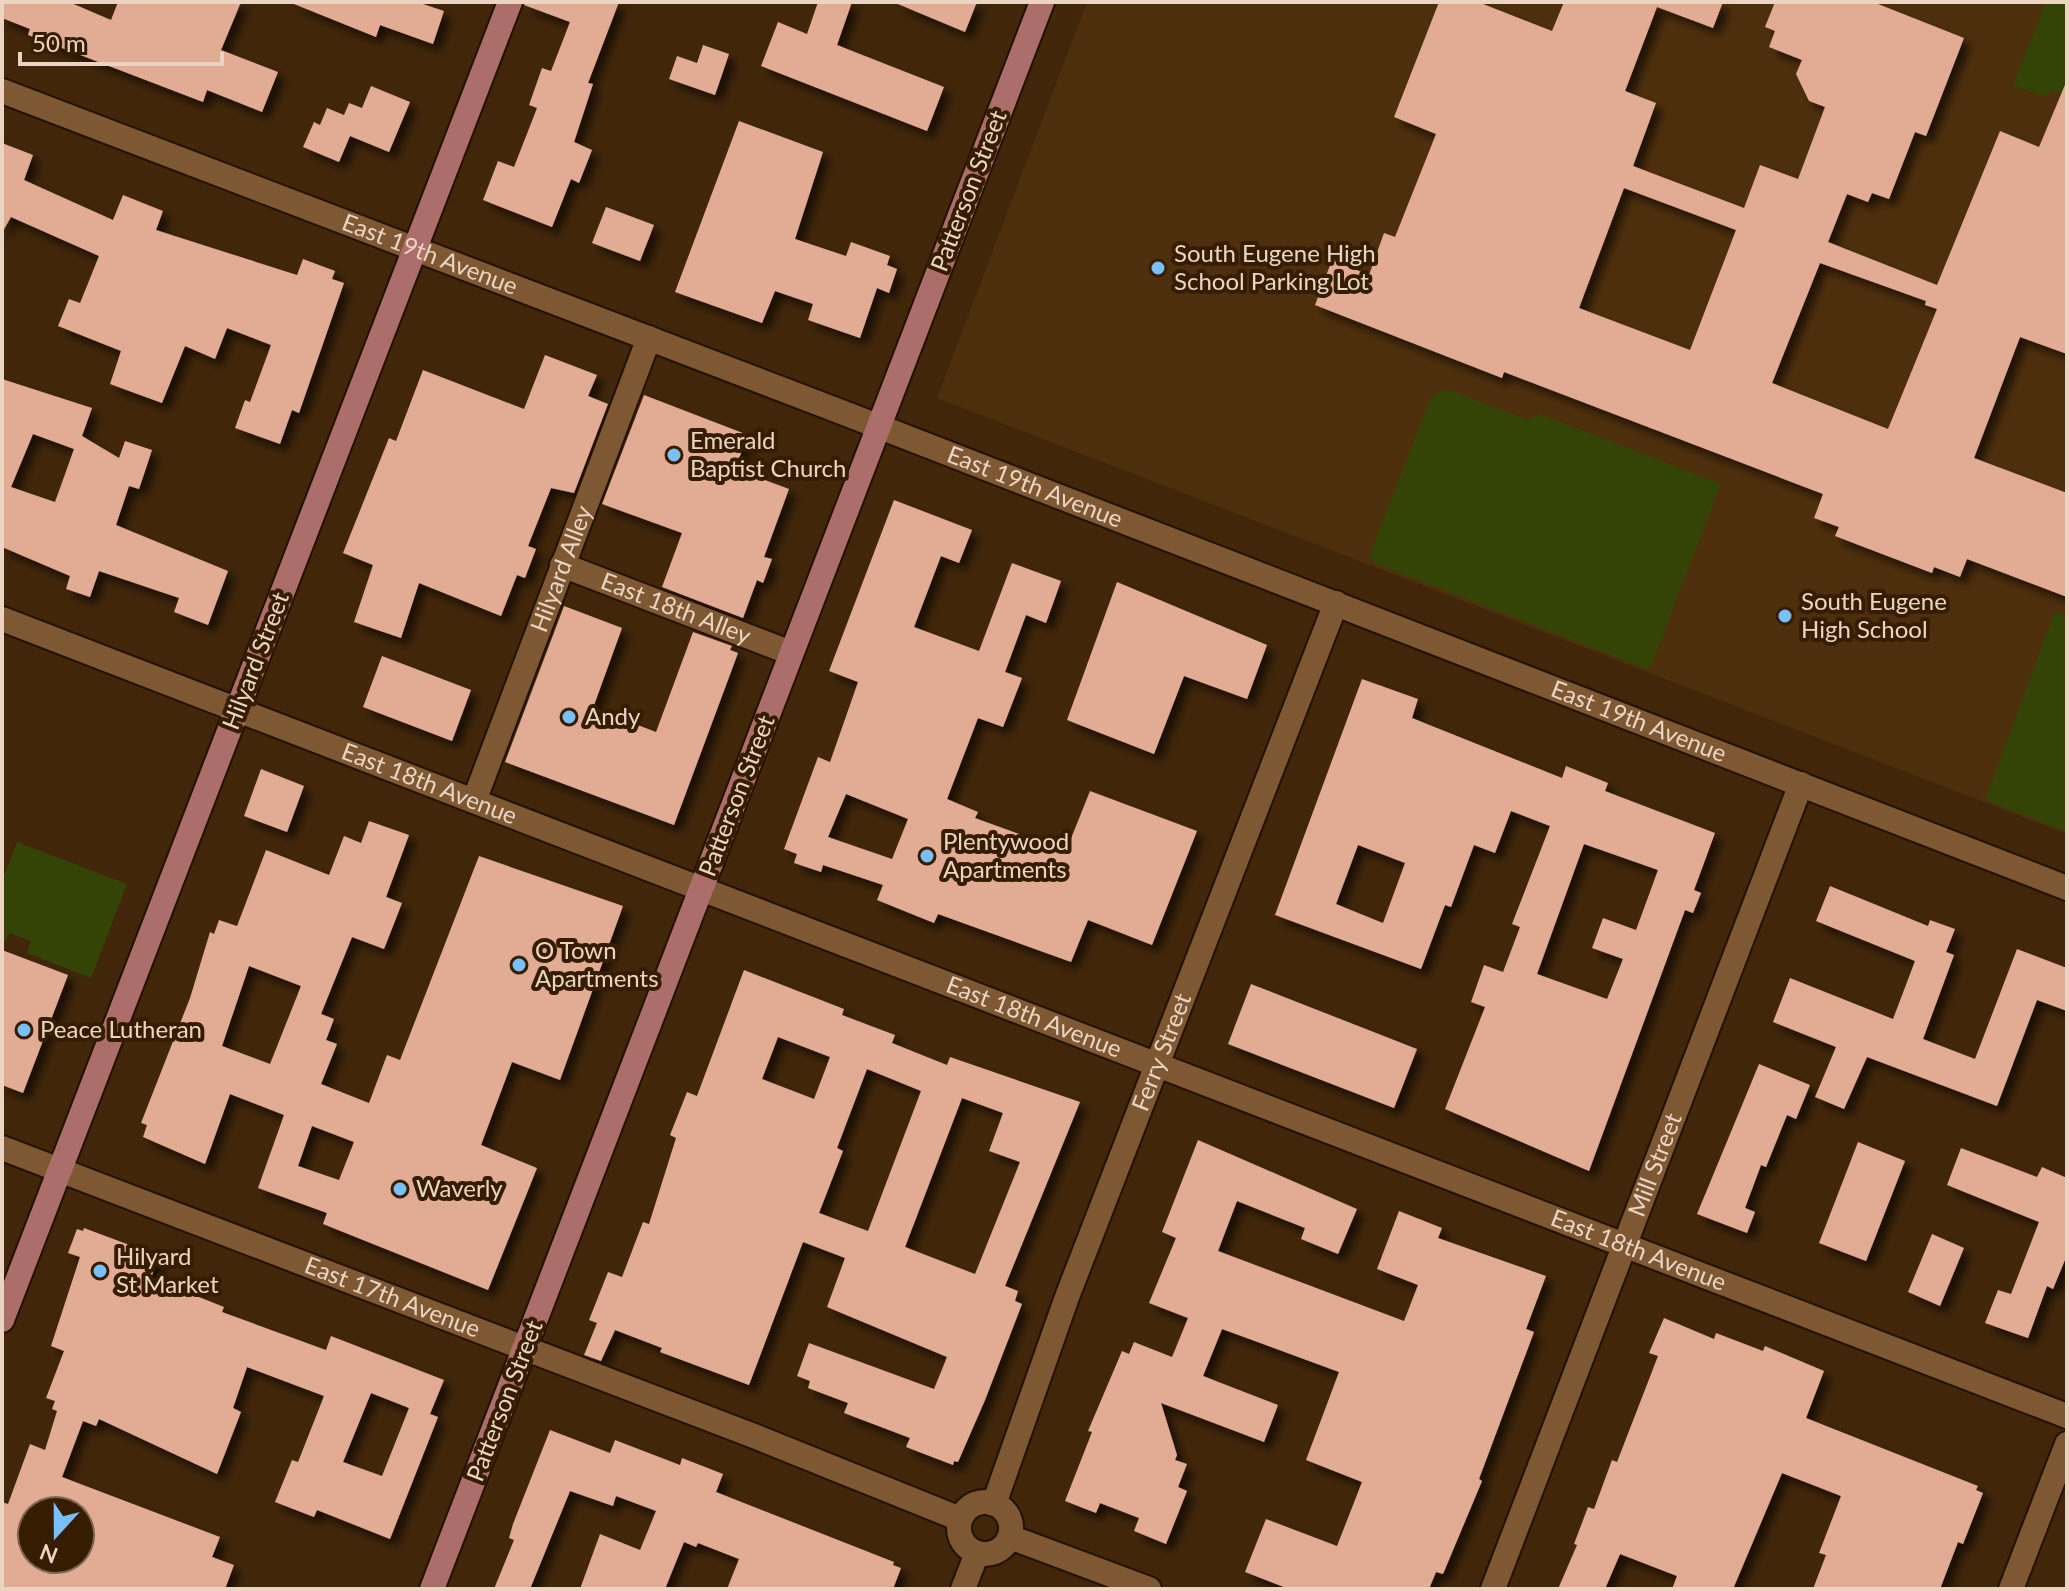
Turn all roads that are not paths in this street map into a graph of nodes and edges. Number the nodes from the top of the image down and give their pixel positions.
1 (510, 2) edge
2 (1042, 2) edge
3 (2, 91) edge
4 (414, 251) junction
5 (649, 338) junction
6 (878, 426) junction
7 (562, 565) junction
8 (1336, 603) junction
9 (2, 619) edge
10 (791, 653) junction
11 (237, 710) junction
12 (1801, 784) junction
13 (474, 801) junction
14 (702, 887) junction
15 (2067, 888) edge
16 (1156, 1066) junction
17 (2, 1148) edge
18 (60, 1170) junction
19 (1624, 1245) junction
20 (2, 1320) edge
21 (526, 1349) junction
22 (2067, 1416) edge
23 (2067, 1444) edge
24 (994, 1504) junction
25 (960, 1519) junction
26 (1010, 1537) junction
27 (977, 1553) junction
28 (432, 1589) edge
29 (963, 1589) edge
30 (1149, 1589) edge
31 (1493, 1589) edge
32 (2011, 1589) edge

1 - 4 main road, Hilyard Street
2 - 6 main road, Patterson Street
3 - 4 street, East 19th Avenue
4 - 5 street, East 19th Avenue
4 - 11 main road, Hilyard Street
5 - 6 street, East 19th Avenue
5 - 7 street, Hilyard Alley
6 - 8 street, East 19th Avenue
6 - 10 main road, Patterson Street
7 - 10 street, East 18th Alley
7 - 13 street, Hilyard Alley
8 - 12 street, East 19th Avenue
8 - 16 street, Ferry Street
9 - 11 street, East 18th Avenue
10 - 14 main road, Patterson Street
11 - 13 street, East 18th Avenue
11 - 18 main road, Hilyard Street
12 - 15 street, East 19th Avenue
12 - 19 street, Mill Street
13 - 14 street, East 18th Avenue
14 - 16 street, East 18th Avenue
14 - 21 main road, Patterson Street
16 - 19 street, East 18th Avenue
16 - 24 street, Ferry Street
17 - 18 street, East 17th Avenue
18 - 20 main road, Hilyard Street
18 - 21 street, East 17th Avenue
19 - 22 street, East 18th Avenue
19 - 31 street, Mill Street
21 - 25 street, East 17th Avenue
21 - 28 main road, Patterson Street
23 - 32 street
24 - 25 street
24 - 26 street
25 - 27 street
26 - 27 street
26 - 30 street
27 - 29 street

